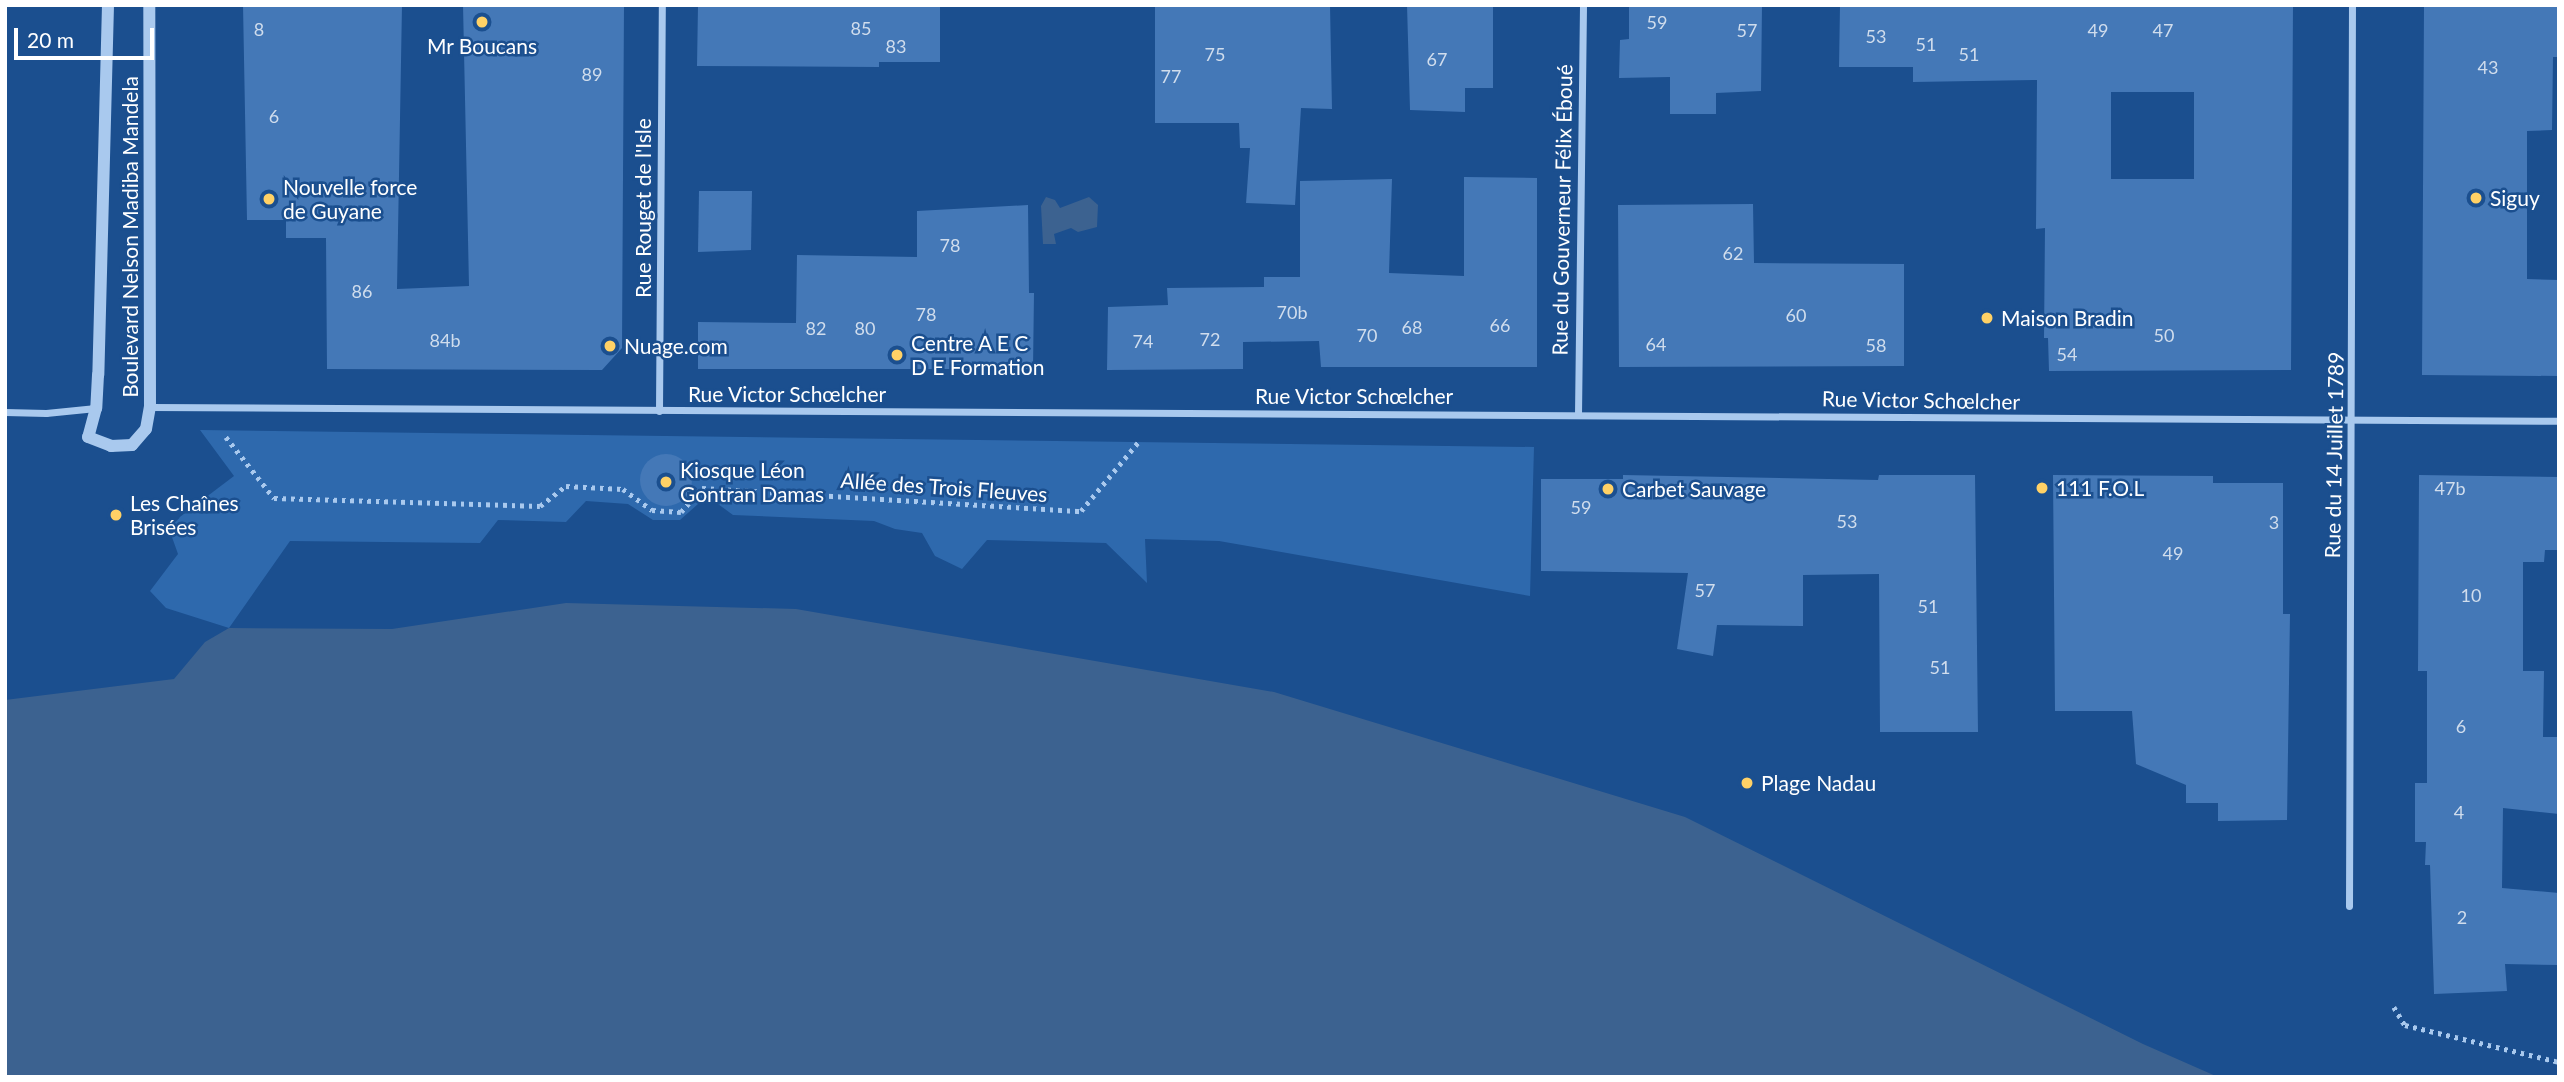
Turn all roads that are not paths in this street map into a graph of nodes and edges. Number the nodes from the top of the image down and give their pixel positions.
1 (108, 5) edge
2 (149, 5) edge
3 (662, 5) edge
4 (1583, 5) edge
5 (2352, 5) edge
6 (150, 407) junction
7 (96, 408) junction
8 (659, 411) junction
9 (5, 412) edge
10 (1578, 415) junction
11 (2353, 420) junction
12 (2559, 421) edge
13 (2349, 905) dead end

1 - 7 street, Boulevard Nelson Madiba Mandela
2 - 6 street, Boulevard Nelson Madiba Mandela
3 - 8 street, Rue Rouget de l'Isle
4 - 10 street, Rue du Gouverneur Félix Éboué
5 - 11 street, Rue du 14 Juillet 1789
6 - 7 street, Boulevard Nelson Madiba Mandela
6 - 8 street, Rue Victor Schœlcher
7 - 9 street
8 - 10 street, Rue Victor Schœlcher
10 - 11 street, Rue Victor Schœlcher
11 - 12 street, Rue Victor Schœlcher
11 - 13 street, Rue du 14 Juillet 1789

